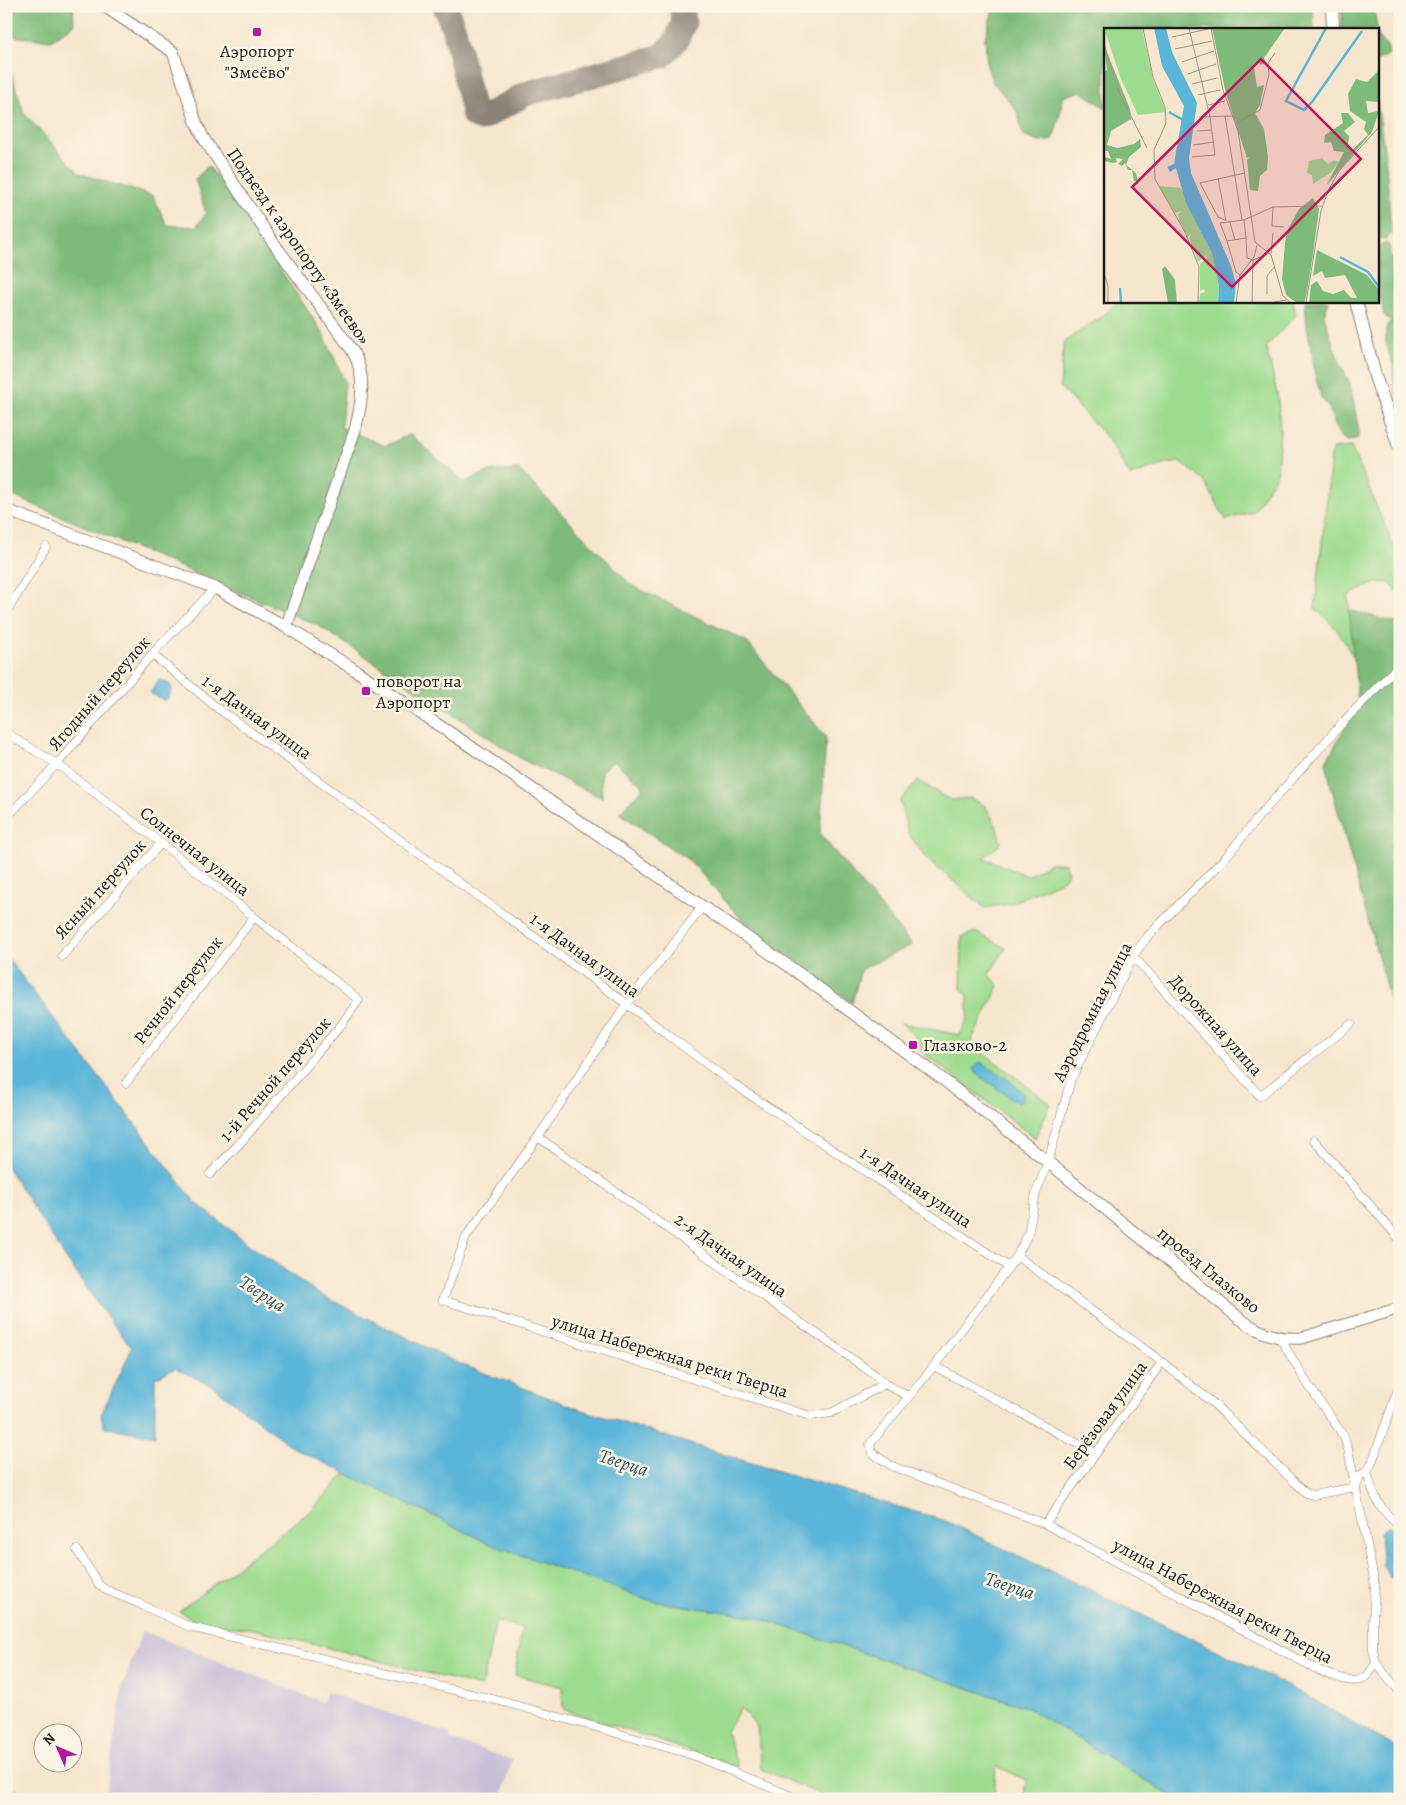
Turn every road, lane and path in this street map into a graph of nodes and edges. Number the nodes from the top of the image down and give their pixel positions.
1 (104, 6) edge
2 (1332, 6) edge
3 (1333, 28) edge
4 (1356, 302) edge
5 (1400, 449) edge
6 (6, 510) edge
7 (46, 547) dead end
8 (215, 588) junction
9 (6, 613) edge
10 (286, 626) junction
11 (152, 654) junction
12 (1400, 664) edge
13 (6, 733) edge
14 (57, 764) junction
15 (6, 818) edge
16 (162, 843) junction
17 (703, 906) junction
18 (254, 916) junction
19 (62, 956) dead end
20 (1133, 956) junction
21 (359, 1000) joint
22 (627, 1004) junction
23 (1351, 1024) dead end
24 (126, 1083) dead end
25 (538, 1137) junction
26 (1314, 1140) dead end
27 (1048, 1162) junction
28 (210, 1174) dead end
29 (1400, 1240) edge
30 (1017, 1256) junction
31 (1009, 1267) junction
32 (1400, 1308) edge
33 (1280, 1338) junction
34 (1162, 1362) junction
35 (934, 1366) junction
36 (885, 1384) junction
37 (1400, 1384) edge
38 (908, 1396) junction
39 (1095, 1453) junction
40 (1366, 1472) junction
41 (1356, 1488) junction
42 (1045, 1524) junction
43 (1400, 1527) edge
44 (77, 1550) dead end
45 (1376, 1662) junction
46 (1400, 1692) edge
47 (798, 1799) edge

1 - 10 main road, Подъезд к аэропорту «Змеево»
2 - 3 main road
4 - 5 main road
6 - 8 main road, проезд Глазково
7 - 9 street
8 - 10 main road, проезд Глазково
8 - 11 street, Ягодный переулок
10 - 17 main road, проезд Глазково
11 - 14 street, Ягодный переулок
11 - 22 street, 1-я Дачная улица
12 - 20 street, Аэродромная улица
13 - 14 street, Солнечная улица
14 - 15 street, Ягодный переулок
14 - 16 street, Солнечная улица
16 - 18 street, Солнечная улица
16 - 19 street, Ясный переулок
17 - 22 street
17 - 27 main road, проезд Глазково
18 - 21 street, Солнечная улица
18 - 24 street, Речной переулок
20 - 23 street, Дорожная улица
20 - 27 street, Аэродромная улица
21 - 28 street, 1-й Речной переулок
22 - 25 street
22 - 31 street, 1-я Дачная улица
25 - 36 street, 2-я Дачная улица
25 - 36 street, улица Набережная реки Тверца
26 - 29 street
27 - 30 street, Аэродромная улица
27 - 33 main road, проезд Глазково
30 - 31 street, Аэродромная улица
30 - 34 street
31 - 35 street, Аэродромная улица
32 - 33 main road, проезд Глазково
33 - 41 street
34 - 39 street, Берёзовая улица
34 - 41 street, Берёзовая улица
35 - 38 street, Аэродромная улица
35 - 39 street
36 - 38 street, 2-я Дачная улица
37 - 40 street
38 - 42 street, Аэродромная улица
39 - 42 street, Берёзовая улица
40 - 41 street
40 - 43 street
41 - 45 street
42 - 45 street, улица Набережная реки Тверца
44 - 47 street
45 - 46 street

